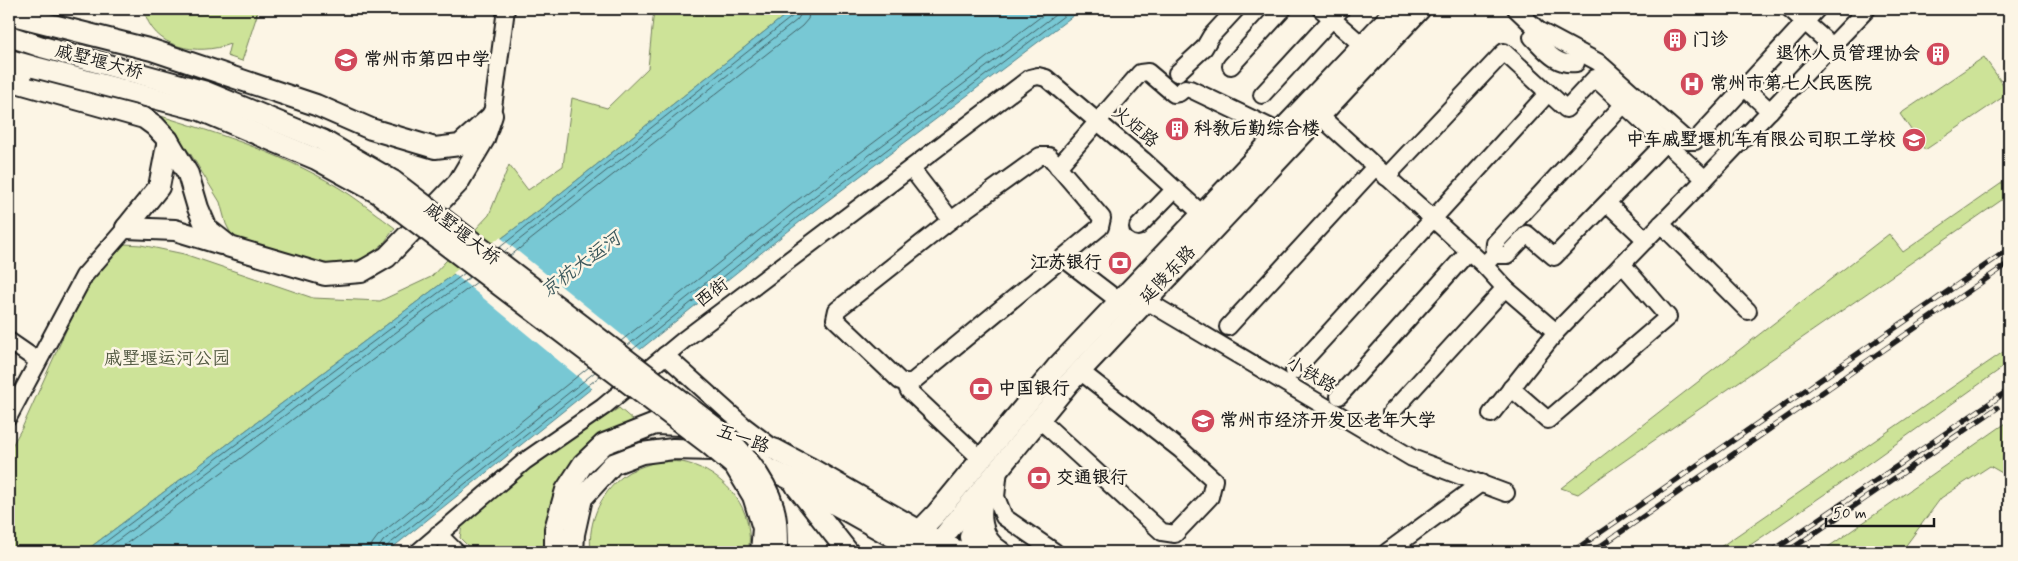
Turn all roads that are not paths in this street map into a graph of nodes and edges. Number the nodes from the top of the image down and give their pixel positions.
1 (504, 9) edge
2 (1236, 9) edge
3 (1283, 9) edge
4 (1397, 9) edge
5 (1420, 9) edge
6 (1516, 9) edge
7 (1790, 9) edge
8 (1817, 9) edge
9 (1867, 9) edge
10 (1332, 12) edge
11 (9, 14) edge
12 (1805, 22) junction
13 (1538, 30) junction
14 (10, 36) edge
15 (1362, 45) junction
16 (1832, 46) junction
17 (9, 60) edge
18 (1576, 63) dead end
19 (1231, 66) dead end
20 (1177, 73) dead end
21 (1038, 76) joint
22 (9, 80) edge
23 (1745, 88) junction
24 (1548, 93) junction
25 (1262, 95) dead end
26 (1624, 104) junction
27 (1313, 109) junction
28 (1770, 111) junction
29 (492, 116) junction
30 (1097, 121) junction
31 (1280, 132) junction
32 (168, 140) junction
33 (1665, 143) junction
34 (1058, 167) junction
35 (911, 168) junction
36 (1381, 172) junction
37 (1705, 180) junction
38 (1175, 189) junction
39 (1607, 203) junction
40 (1202, 214) junction
41 (952, 220) junction
42 (1433, 220) junction
43 (1661, 224) junction
44 (126, 228) junction
45 (1138, 228) dead end
46 (1646, 240) junction
47 (230, 247) junction
48 (1468, 252) junction
49 (1063, 258) junction
50 (1489, 260) junction
51 (1622, 264) junction
52 (1506, 288) junction
53 (1132, 297) junction
54 (1748, 311) dead end
55 (1228, 327) dead end
56 (1556, 332) junction
57 (9, 341) edge
58 (665, 355) junction
59 (38, 361) junction
60 (1080, 371) junction
61 (1294, 371) dead end
62 (905, 382) junction
63 (1511, 388) junction
64 (1339, 396) dead end
65 (1391, 413) dead end
66 (1491, 414) dead end
67 (9, 416) edge
68 (1039, 419) junction
69 (776, 450) junction
70 (981, 459) junction
71 (996, 473) junction
72 (790, 479) junction
73 (1481, 483) junction
74 (1506, 493) dead end
75 (983, 497) junction
76 (438, 534) junction
77 (567, 538) edge
78 (911, 545) edge
79 (934, 547) edge
80 (418, 552) edge
81 (456, 552) edge
82 (554, 552) edge
83 (761, 552) edge
84 (777, 552) edge
85 (848, 552) edge
86 (960, 552) edge
87 (974, 552) edge
88 (1001, 552) edge
89 (1055, 552) edge
90 (1387, 552) edge

1 - 29 street
2 - 20 street
3 - 19 street
4 - 15 main road, 延陵东路
5 - 27 main road, 延陵东路
6 - 13 street
7 - 12 street
8 - 12 street
9 - 16 street
10 - 15 street
10 - 25 street
11 - 29 main road
12 - 16 street
12 - 23 street
13 - 18 street
13 - 23 street
14 - 84 main road, 戚墅堰大桥, bridge
15 - 27 main road, 延陵东路
16 - 28 street
17 - 83 main road, 戚墅堰大桥, bridge
21 - 30 street, 火炬路
21 - 35 street, 西街
22 - 32 main road
23 - 28 street
24 - 26 street
24 - 36 street
24 - 42 street
26 - 33 street
26 - 50 street
27 - 31 main road, 延陵东路
27 - 36 street
27 - 53 main road, 延陵东路
28 - 37 street
29 - 47 main road
30 - 31 street
30 - 34 street
30 - 38 street, 火炬路
31 - 40 main road, 延陵东路
32 - 44 main road
32 - 47 main road
33 - 37 street
33 - 39 street
34 - 41 street
34 - 49 street
35 - 41 street
35 - 58 street, 西街
36 - 42 street
36 - 55 street
37 - 43 street
38 - 40 street, 火炬路
38 - 45 street
39 - 46 street
39 - 50 street
40 - 53 main road, 延陵东路
41 - 62 street
42 - 48 street
42 - 61 street
43 - 46 street
43 - 54 street
44 - 47 main road
44 - 59 street
46 - 51 street
48 - 50 street
48 - 64 street
49 - 53 street, 小铁路
49 - 62 street
50 - 52 street
51 - 56 street
51 - 63 street
52 - 56 street
52 - 65 street
53 - 60 main road, 延陵东路
53 - 70 main road, 延陵东路
53 - 73 street, 小铁路
56 - 63 street
57 - 59 street
58 - 69 street
58 - 76 street, 西街
59 - 67 street
60 - 68 main road, 延陵东路
60 - 68 street
62 - 70 street
63 - 66 street
68 - 71 main road, 延陵东路
69 - 77 main road, 五一路
69 - 78 main road, 五一路
70 - 78 main road, 延陵东路
71 - 75 main road
71 - 79 main road, 延陵东路
71 - 89 street
72 - 77 main road, 五一路
72 - 78 main road, 五一路
72 - 85 main road
73 - 74 street, 小铁路
73 - 90 street
75 - 87 main road
75 - 88 main road
76 - 80 street, 西街
76 - 81 street
77 - 82 main road
78 - 79 main road, 五一路
79 - 86 main road, 五一路

